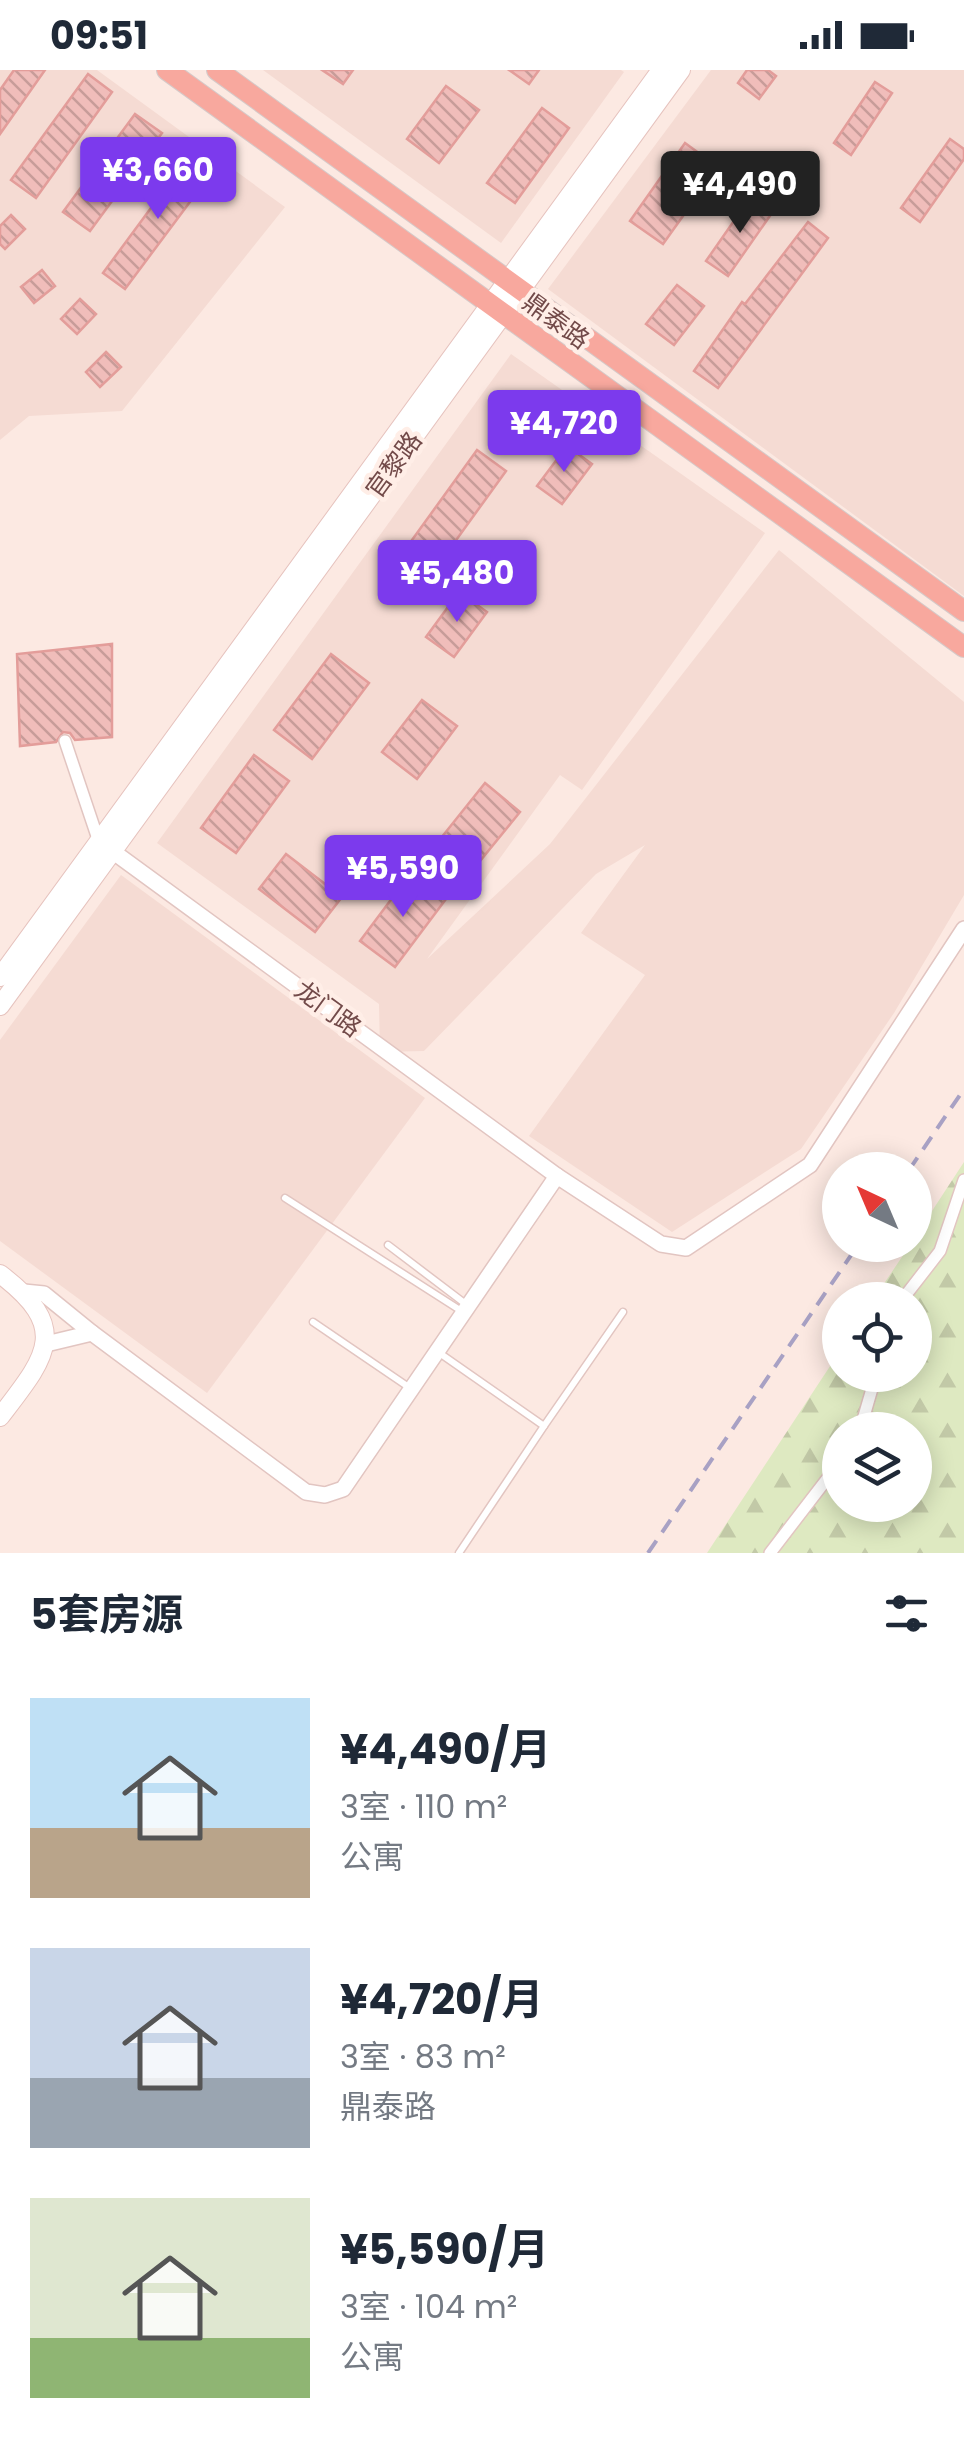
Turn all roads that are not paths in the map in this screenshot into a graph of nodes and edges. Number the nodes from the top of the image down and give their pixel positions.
1 (167, 70) edge
2 (217, 70) edge
3 (661, 70) edge
4 (680, 70) edge
5 (516, 284) junction
6 (497, 309) junction
7 (964, 611) edge
8 (964, 648) edge
9 (65, 742) dead end
10 (106, 846) junction
11 (964, 928) edge
12 (0, 977) edge
13 (0, 1006) edge
14 (557, 1176) junction
15 (964, 1180) edge
16 (284, 1198) dead end
17 (388, 1245) dead end
18 (0, 1274) edge
19 (916, 1282) edge
20 (24, 1292) junction
21 (466, 1309) junction
22 (623, 1312) dead end
23 (313, 1322) dead end
24 (92, 1333) junction
25 (46, 1344) junction
26 (437, 1351) junction
27 (411, 1389) junction
28 (0, 1417) edge
29 (544, 1426) junction
30 (822, 1485) edge
31 (459, 1553) edge
32 (770, 1553) edge

1 - 6 highway, 鼎泰路
2 - 5 highway, 鼎泰路
3 - 5 main road, 官黎路
4 - 5 main road, 官黎路
5 - 6 main road, 官黎路
5 - 7 highway, 鼎泰路
6 - 8 highway, 鼎泰路
6 - 10 main road, 官黎路
9 - 10 street
10 - 12 main road, 官黎路
10 - 13 main road, 官黎路
10 - 14 street, 龙门路
11 - 14 street, 龙门路
14 - 21 street
15 - 19 street
16 - 21 lane
17 - 21 lane
18 - 20 main road
20 - 24 street
20 - 25 main road
21 - 26 street
22 - 29 lane
23 - 27 lane
24 - 25 street
24 - 27 street
25 - 28 main road
26 - 27 street
26 - 29 lane
29 - 31 lane
30 - 32 street

